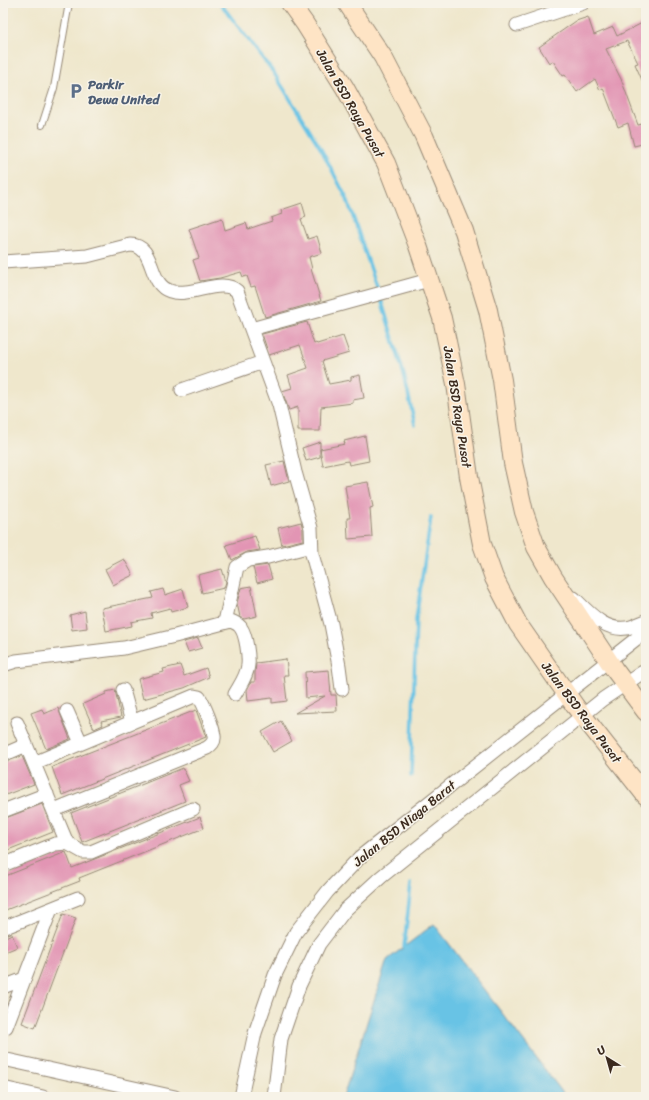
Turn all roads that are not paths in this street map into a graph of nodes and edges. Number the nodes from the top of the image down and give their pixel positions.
1 (69, 3) edge
2 (290, 3) edge
3 (347, 3) edge
4 (584, 3) edge
5 (517, 25) dead end
6 (42, 125) dead end
7 (3, 262) edge
8 (429, 280) junction
9 (252, 329) junction
10 (263, 362) junction
11 (182, 390) dead end
12 (311, 546) junction
13 (553, 577) junction
14 (646, 621) edge
15 (225, 622) junction
16 (646, 631) edge
17 (609, 661) junction
18 (3, 665) edge
19 (646, 670) edge
20 (625, 684) junction
21 (342, 689) dead end
22 (123, 690) dead end
23 (566, 693) junction
24 (235, 694) dead end
25 (67, 711) dead end
26 (646, 712) edge
27 (583, 716) junction
28 (132, 722) junction
29 (17, 723) dead end
30 (81, 743) junction
31 (26, 745) junction
32 (3, 755) edge
33 (34, 763) junction
34 (47, 794) junction
35 (646, 796) edge
36 (193, 809) dead end
37 (54, 810) junction
38 (3, 811) edge
39 (68, 842) junction
40 (3, 865) edge
41 (78, 898) dead end
42 (51, 909) junction
43 (3, 928) edge
44 (24, 979) junction
45 (3, 987) edge
46 (6, 1027) dead end
47 (3, 1059) edge
48 (3, 1088) edge
49 (43, 1097) edge
50 (174, 1097) edge
51 (241, 1097) edge
52 (274, 1097) edge

1 - 6 lane
2 - 8 main road, Jalan BSD Raya Pusat
3 - 13 main road
4 - 5 street
7 - 9 street
8 - 9 street
8 - 23 main road, Jalan BSD Raya Pusat
9 - 10 street
10 - 11 street
10 - 12 street
12 - 15 street
12 - 21 street
13 - 14 street
13 - 17 main road
15 - 18 street
15 - 24 street
16 - 17 street, Jalan BSD Niaga Barat
17 - 20 main road
17 - 23 street, Jalan BSD Niaga Barat
19 - 20 street, Jalan BSD Niaga Barat
20 - 26 main road
20 - 27 street, Jalan BSD Niaga Barat
22 - 28 street
23 - 27 main road, Jalan BSD Raya Pusat
23 - 51 street, Jalan BSD Niaga Barat
25 - 30 street
27 - 35 main road, Jalan BSD Raya Pusat
27 - 52 street, Jalan BSD Niaga Barat
28 - 30 street
28 - 37 street
29 - 31 street
30 - 33 street
31 - 32 street
31 - 33 street
33 - 34 street
34 - 37 street
34 - 38 street
36 - 39 street
37 - 39 street
39 - 40 street
41 - 42 street
42 - 43 street
42 - 44 street
44 - 45 street
44 - 46 street
47 - 50 street
48 - 49 street

